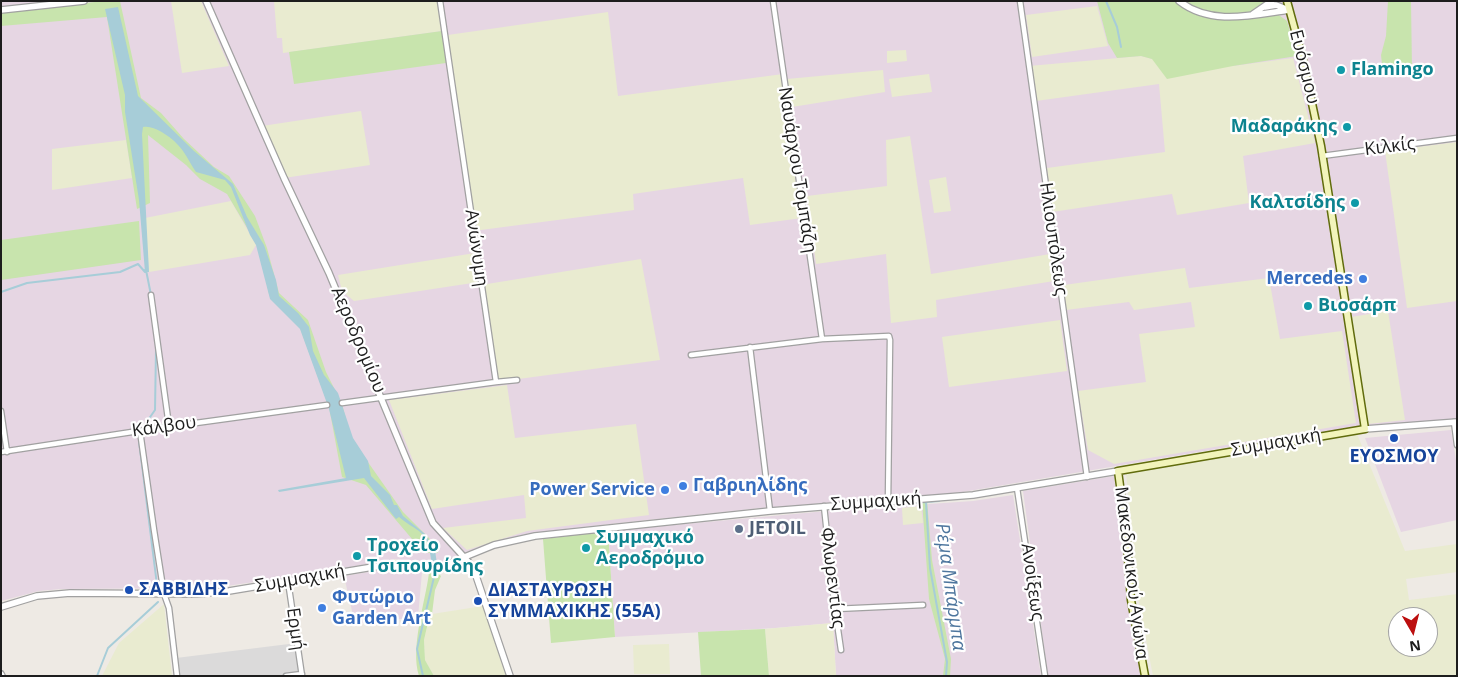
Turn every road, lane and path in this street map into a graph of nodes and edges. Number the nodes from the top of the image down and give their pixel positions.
1 (84, 1) edge
2 (206, 1) edge
3 (440, 1) edge
4 (773, 1) edge
5 (1020, 1) edge
6 (1179, 1) edge
7 (1272, 1) edge
8 (1287, 1) edge
9 (1265, 7) junction
10 (1, 10) edge
11 (1289, 10) junction
12 (1251, 15) junction
13 (1457, 138) edge
14 (1322, 156) junction
15 (151, 295) dead end
16 (822, 339) junction
17 (750, 347) junction
18 (692, 355) dead end
19 (517, 380) dead end
20 (496, 382) junction
21 (382, 398) junction
22 (342, 403) dead end
23 (327, 405) dead end
24 (1, 411) edge
25 (1455, 422) edge
26 (169, 426) junction
27 (1365, 429) junction
28 (140, 430) junction
29 (1457, 445) edge
30 (4, 452) edge
31 (1118, 471) junction
32 (1086, 476) junction
33 (1017, 488) junction
34 (888, 502) junction
35 (824, 506) junction
36 (770, 511) junction
37 (465, 556) junction
38 (288, 581) junction
39 (164, 594) junction
40 (923, 605) dead end
41 (1, 607) edge
42 (835, 609) junction
43 (841, 650) dead end
44 (302, 675) edge
45 (177, 676) edge
46 (286, 676) edge
47 (510, 676) edge
48 (1045, 676) edge
49 (1145, 676) edge

1 - 10 street
2 - 21 street, Αεροδρομίου
3 - 20 street, Ανώνυμη
4 - 16 street, Ναυάρχου Τομπάζη
5 - 32 street, Ηλιουπόλεως
6 - 12 street
7 - 9 street
8 - 11 main road, Ευόσμου
9 - 11 street
9 - 12 street
11 - 12 street
11 - 14 main road, Ευόσμου
13 - 14 street, Κιλκίς
14 - 27 main road, Ευόσμου
15 - 26 street
16 - 17 street
16 - 34 street
17 - 18 street
17 - 36 street
19 - 20 street
20 - 21 street
21 - 22 street
21 - 37 street, Αεροδρομίου
23 - 26 street, Κάλβου
24 - 30 street
25 - 27 street, Συμμαχική
25 - 29 street
26 - 28 street, Κάλβου
27 - 31 main road, Συμμαχική
28 - 30 street, Κάλβου
28 - 39 street
31 - 32 street, Συμμαχική
31 - 49 main road, Μακεδονικού Αγώνα
32 - 33 street, Συμμαχική
33 - 34 street, Συμμαχική
33 - 48 street, Ανοίξεως
34 - 35 street, Συμμαχική
35 - 36 street, Συμμαχική
35 - 42 street, Φλωρεντίας
36 - 37 street, Συμμαχική
37 - 38 street, Συμμαχική
37 - 47 street, Αεροδρομίου
38 - 39 street, Συμμαχική
38 - 44 street, Ερμή
39 - 41 street, Συμμαχική
39 - 45 street
40 - 42 street
42 - 43 street, Φλωρεντίας
44 - 46 street

